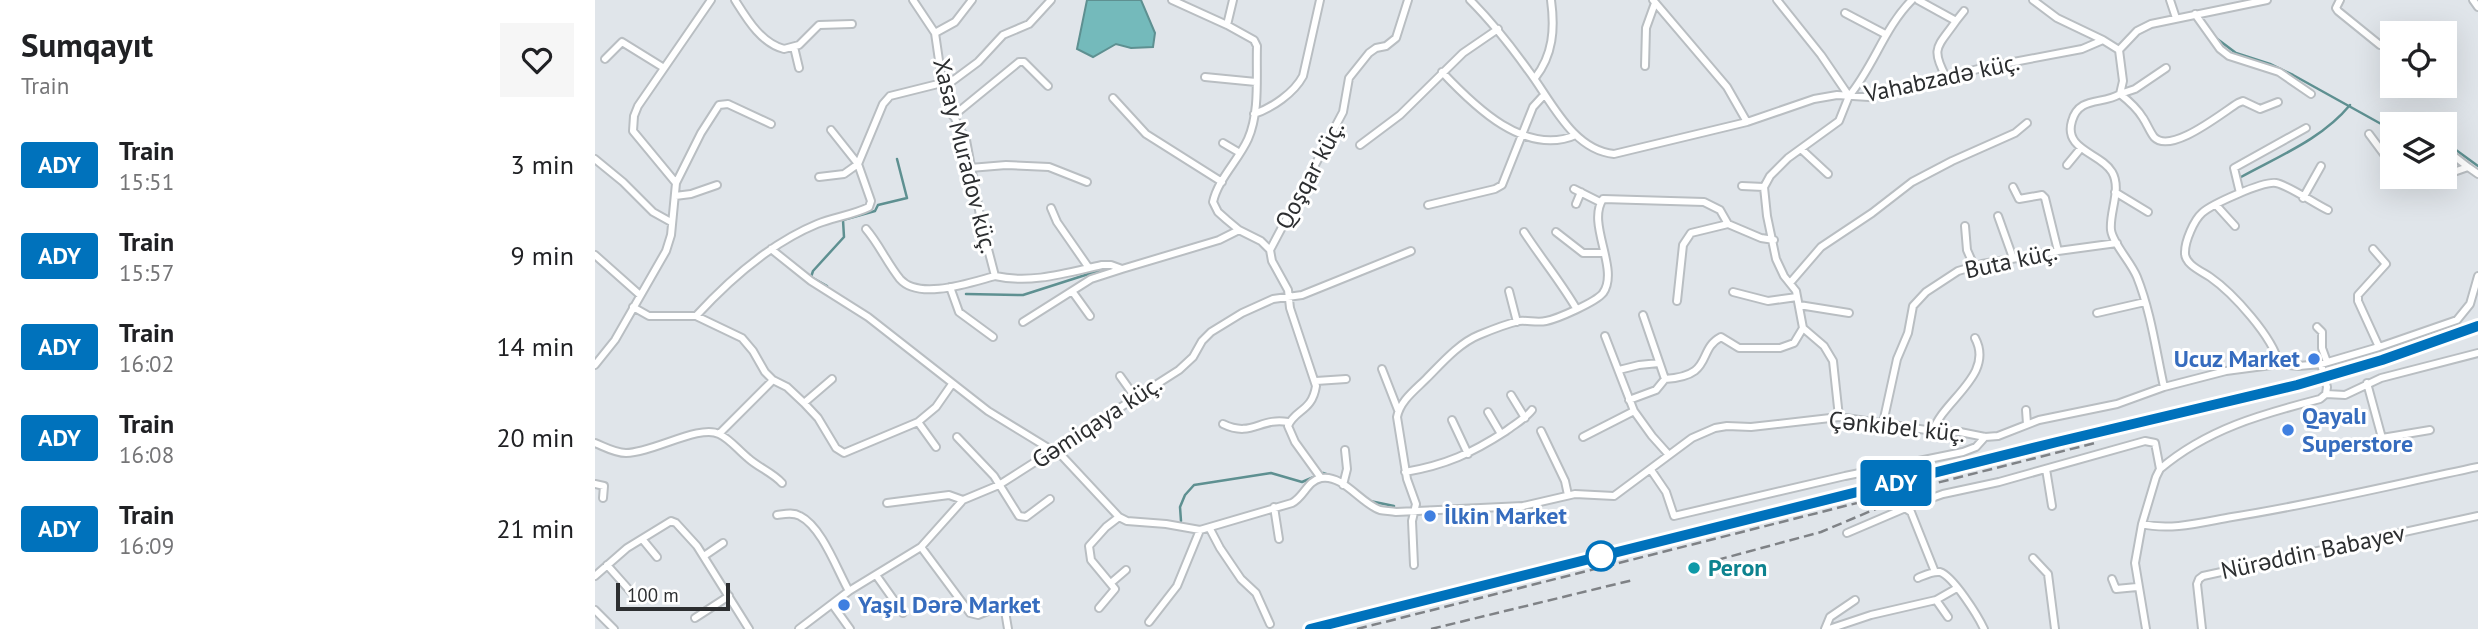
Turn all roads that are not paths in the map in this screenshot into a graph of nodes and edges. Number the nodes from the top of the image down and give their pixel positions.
1 (711, 0) edge
2 (735, 0) edge
3 (913, 0) edge
4 (972, 0) edge
5 (1051, 0) edge
6 (1173, 0) edge
7 (1233, 0) edge
8 (1321, 0) edge
9 (1408, 0) edge
10 (1470, 0) edge
11 (1551, 0) edge
12 (1777, 0) edge
13 (1912, 0) edge
14 (1918, 0) edge
15 (2033, 0) edge
16 (2170, 0) edge
17 (2267, 0) edge
18 (2340, 0) edge
19 (2473, 0) edge
20 (1654, 2) edge
21 (2478, 7) edge
22 (1964, 11) dead end
23 (1845, 13) dead end
24 (2195, 14) junction
25 (2176, 18) junction
26 (1956, 21) junction
27 (852, 24) dead end
28 (1227, 25) junction
29 (1497, 29) junction
30 (935, 33) junction
31 (1885, 34) junction
32 (2103, 40) junction
33 (2380, 45) dead end
34 (794, 47) junction
35 (2119, 50) junction
36 (605, 59) dead end
37 (1645, 66) dead end
38 (664, 68) junction
39 (799, 68) dead end
40 (2166, 68) dead end
41 (1442, 72) junction
42 (1205, 77) dead end
43 (1946, 77) junction
44 (1535, 78) junction
45 (1256, 82) junction
46 (943, 85) junction
47 (1048, 86) dead end
48 (2120, 94) junction
49 (2311, 94) dead end
50 (1544, 95) junction
51 (1849, 96) junction
52 (1113, 98) dead end
53 (2278, 102) dead end
54 (1254, 114) junction
55 (953, 116) junction
56 (1747, 122) junction
57 (2027, 123) dead end
58 (771, 124) dead end
59 (2306, 128) dead end
60 (831, 130) dead end
61 (1521, 134) junction
62 (2369, 134) dead end
63 (1576, 135) junction
64 (1223, 143) dead end
65 (1360, 145) dead end
66 (2081, 148) junction
67 (1801, 149) junction
68 (2380, 149) edge
69 (1240, 153) junction
70 (2457, 158) edge
71 (595, 159) edge
72 (858, 164) junction
73 (2067, 165) dead end
74 (2321, 166) dead end
75 (2468, 167) junction
76 (970, 168) junction
77 (2457, 171) edge
78 (1828, 174) dead end
79 (2478, 174) edge
80 (819, 177) dead end
81 (1087, 182) dead end
82 (1222, 182) junction
83 (676, 183) junction
84 (717, 185) dead end
85 (1742, 186) dead end
86 (1764, 187) junction
87 (2013, 187) dead end
88 (1574, 189) dead end
89 (1581, 192) junction
90 (2115, 192) junction
91 (2240, 193) junction
92 (675, 196) junction
93 (2303, 198) junction
94 (1600, 202) junction
95 (1576, 204) dead end
96 (1428, 205) dead end
97 (2216, 205) junction
98 (1051, 208) dead end
99 (2328, 211) dead end
100 (2148, 212) dead end
101 (1997, 216) dead end
102 (671, 222) junction
103 (1728, 224) junction
104 (1965, 226) dead end
105 (2235, 226) dead end
106 (866, 229) dead end
107 (1239, 230) junction
108 (1524, 232) dead end
109 (1556, 232) dead end
110 (1774, 240) junction
111 (2117, 243) junction
112 (771, 249) junction
113 (2373, 249) dead end
114 (1270, 250) junction
115 (1411, 251) dead end
116 (2058, 251) junction
117 (1604, 253) junction
118 (595, 256) edge
119 (2013, 258) junction
120 (1974, 266) junction
121 (1089, 268) junction
122 (1122, 269) junction
123 (995, 275) junction
124 (2478, 276) edge
125 (1790, 284) junction
126 (950, 287) junction
127 (1072, 291) junction
128 (1509, 291) dead end
129 (1733, 292) dead end
130 (640, 295) junction
131 (1289, 297) junction
132 (1797, 297) junction
133 (1677, 301) dead end
134 (2145, 302) junction
135 (1800, 305) junction
136 (633, 307) junction
137 (1576, 308) junction
138 (1849, 313) dead end
139 (2097, 313) dead end
140 (1643, 315) dead end
141 (696, 316) junction
142 (1090, 316) dead end
143 (1023, 322) dead end
144 (1517, 322) junction
145 (2318, 327) dead end
146 (1803, 328) junction
147 (1605, 336) dead end
148 (993, 337) dead end
149 (1975, 338) dead end
150 (2379, 347) junction
151 (2478, 353) edge
152 (1659, 363) junction
153 (2324, 363) junction
154 (2279, 364) junction
155 (595, 365) edge
156 (1382, 369) dead end
157 (1619, 370) junction
158 (1120, 376) dead end
159 (832, 379) dead end
160 (1346, 379) dead end
161 (1665, 379) junction
162 (773, 380) junction
163 (1316, 381) junction
164 (2367, 383) junction
165 (952, 384) junction
166 (2164, 387) junction
167 (2326, 394) junction
168 (1511, 395) dead end
169 (1135, 397) junction
170 (1629, 400) junction
171 (804, 403) junction
172 (1398, 410) junction
173 (1532, 410) dead end
174 (2026, 410) dead end
175 (1635, 411) junction
176 (1488, 412) dead end
177 (1839, 417) junction
178 (1525, 418) junction
179 (1452, 420) dead end
180 (918, 422) junction
181 (1288, 422) junction
182 (1883, 423) junction
183 (1223, 424) dead end
184 (2027, 424) junction
185 (2430, 430) dead end
186 (1541, 431) dead end
187 (1933, 431) junction
188 (719, 434) junction
189 (1501, 434) junction
190 (957, 437) dead end
191 (1583, 438) dead end
192 (1985, 438) junction
193 (595, 443) edge
194 (936, 447) dead end
195 (1345, 450) dead end
196 (1053, 451) junction
197 (1468, 454) junction
198 (1669, 455) junction
199 (2478, 467) edge
200 (2046, 469) junction
201 (2160, 469) junction
202 (1651, 470) junction
203 (1405, 472) junction
204 (1321, 478) junction
205 (782, 483) dead end
206 (595, 484) edge
207 (999, 485) junction
208 (1343, 485) junction
209 (1569, 495) junction
210 (603, 498) dead end
211 (1050, 499) dead end
212 (963, 500) junction
213 (887, 503) dead end
214 (2052, 506) dead end
215 (1274, 507) junction
216 (1905, 508) junction
217 (1413, 511) junction
218 (778, 514) dead end
219 (2478, 516) edge
220 (1119, 517) junction
221 (2142, 524) junction
222 (1210, 529) junction
223 (1201, 530) junction
224 (1847, 533) dead end
225 (1279, 539) dead end
226 (643, 540) junction
227 (723, 542) dead end
228 (921, 547) junction
229 (657, 556) dead end
230 (704, 556) junction
231 (2033, 558) dead end
232 (607, 565) junction
233 (1414, 565) dead end
234 (1126, 570) dead end
235 (1935, 572) junction
236 (876, 575) junction
237 (595, 576) edge
238 (1918, 578) dead end
239 (2112, 579) dead end
240 (1112, 582) junction
241 (2137, 587) junction
242 (1957, 588) junction
243 (849, 591) junction
244 (631, 592) dead end
245 (729, 596) junction
246 (1855, 600) dead end
247 (1936, 600) junction
248 (832, 604) junction
249 (1099, 608) dead end
250 (595, 610) edge
251 (903, 613) dead end
252 (1948, 617) dead end
253 (695, 618) dead end
254 (1149, 622) dead end
255 (1270, 624) dead end
256 (614, 629) edge
257 (749, 629) edge
258 (799, 629) edge
259 (850, 629) edge
260 (1008, 629) edge
261 (1827, 629) edge
262 (1984, 629) edge
263 (2055, 629) edge
264 (2146, 629) edge
265 (2202, 629) edge

1 - 38 street
2 - 34 street
3 - 30 street, Xasay Muradov küç.
4 - 30 street
5 - 46 street
6 - 28 street
7 - 28 street
8 - 54 street
9 - 114 street, Qoşqar küç.
10 - 29 street, Vahabzadə küç.
11 - 44 street
12 - 51 street
13 - 31 street
14 - 26 street
15 - 32 street
16 - 25 street
17 - 24 street
18 - 33 street
19 - 21 street
20 - 37 street
20 - 56 street
22 - 26 street
23 - 31 street
24 - 25 street
24 - 49 street
25 - 35 street
26 - 43 street
27 - 34 street
28 - 45 street
29 - 41 street
29 - 44 street, Vahabzadə küç.
30 - 46 street, Xasay Muradov küç.
31 - 51 street
32 - 35 street
32 - 43 street, Vahabzadə küç.
34 - 39 street
35 - 48 street
36 - 38 street
38 - 83 street
40 - 48 street
41 - 61 street
41 - 65 street
42 - 45 street
43 - 51 street, Vahabzadə küç.
44 - 50 street, Vahabzadə küç.
45 - 54 street
46 - 55 street, Xasay Muradov küç.
46 - 72 street
47 - 55 street
48 - 53 street
48 - 66 street
50 - 61 street
50 - 63 street, Vahabzadə küç.
51 - 56 street, Vahabzadə küç.
51 - 67 street
52 - 82 street
54 - 69 street
55 - 76 street, Xasay Muradov küç.
56 - 63 street, Vahabzadə küç.
57 - 125 street
58 - 83 street
59 - 91 street
60 - 72 street
61 - 63 street
61 - 96 street
62 - 68 street
64 - 69 street
66 - 73 street
66 - 90 street
67 - 78 street
67 - 86 street
69 - 82 street
70 - 75 street
71 - 102 street
72 - 80 street
72 - 112 street
74 - 93 street
75 - 77 street
75 - 79 street
76 - 81 street
76 - 123 street, Xasay Muradov küç.
82 - 107 street
83 - 92 street
84 - 92 street
85 - 86 street
86 - 110 street
87 - 116 street
88 - 89 street
89 - 94 street
89 - 95 street
90 - 100 street
90 - 111 street
91 - 93 street
91 - 97 street
92 - 102 street
93 - 99 street
94 - 103 street
94 - 117 street
97 - 105 street
97 - 154 street
98 - 121 street
101 - 119 street
102 - 130 street
103 - 110 street
103 - 133 street
104 - 120 street
106 - 126 street
107 - 114 street
107 - 122 street, Xasay Muradov küç.
108 - 137 street
109 - 117 street
110 - 125 street
111 - 116 street, Buta küç.
111 - 134 street
112 - 141 street
112 - 165 street
113 - 150 street
114 - 131 street
115 - 131 street, Gəmiqaya küç.
116 - 119 street, Buta küç.
117 - 137 street
118 - 130 street
119 - 120 street, Buta küç.
120 - 182 street, Buta küç.
121 - 122 street, Xasay Muradov küç.
121 - 123 street, Xasay Muradov küç.
122 - 127 street
123 - 126 street
124 - 150 street, Çənkibel küç.
125 - 132 street
126 - 148 street
127 - 142 street
127 - 143 street
128 - 144 street
129 - 132 street
130 - 136 street
131 - 163 street
131 - 169 street, Gəmiqaya küç.
132 - 135 street
134 - 139 street
134 - 166 street
135 - 138 street
135 - 146 street
136 - 141 street
136 - 155 street
137 - 144 street
140 - 152 street
141 - 162 street
144 - 172 street
145 - 153 street
146 - 161 street
146 - 177 street
147 - 157 street
149 - 187 street
150 - 153 street, Çənkibel küç.
151 - 164 street
152 - 157 street
152 - 161 street
153 - 154 street, Çənkibel küç.
153 - 167 street
154 - 166 street, Çənkibel küç.
156 - 172 street
157 - 170 street
158 - 169 street
159 - 171 street
160 - 163 street
161 - 170 street
162 - 171 street
162 - 188 street
163 - 181 street
164 - 167 street
164 - 185 street
165 - 180 street
165 - 196 street
166 - 184 street, Çənkibel küç.
167 - 201 street
168 - 178 street
169 - 196 street, Gəmiqaya küç.
170 - 175 street
171 - 180 street
172 - 203 street
173 - 178 street
174 - 184 street
175 - 191 street
175 - 198 street
176 - 189 street
177 - 182 street, Çənkibel küç.
177 - 198 street, Çənkibel küç.
178 - 189 street
179 - 197 street
180 - 194 street
181 - 183 street
181 - 204 street
182 - 187 street, Çənkibel küç.
184 - 192 street, Çənkibel küç.
186 - 209 street
187 - 192 street, Çənkibel küç.
188 - 193 street
188 - 205 street
189 - 197 street
190 - 207 street
192 - 202 street
195 - 208 street
196 - 207 street, Gəmiqaya küç.
196 - 220 street
197 - 203 street
198 - 202 street, Çənkibel küç.
199 - 221 street
200 - 201 street
200 - 214 street
200 - 216 street
201 - 221 street
202 - 209 street, Çənkibel küç.
203 - 217 street
204 - 208 street, Çənkibel küç.
204 - 215 street
206 - 210 street
207 - 211 street
207 - 212 street, Gəmiqaya küç.
208 - 217 street, Çənkibel küç.
209 - 217 street, Çənkibel küç.
212 - 213 street
212 - 228 street, Gəmiqaya küç.
215 - 222 street
215 - 225 street
216 - 224 street
216 - 235 street
217 - 233 street
218 - 243 street
219 - 265 street, Nürəddin Babayev
220 - 223 street
220 - 240 street
221 - 241 street
222 - 223 street
222 - 255 street
223 - 254 street
226 - 229 street
226 - 230 street
226 - 232 street
227 - 230 street
228 - 236 street, Gəmiqaya küç.
228 - 260 street
230 - 245 street
231 - 263 street
232 - 237 street
232 - 244 street
234 - 240 street
235 - 238 street
235 - 242 street
236 - 243 street, Gəmiqaya küç.
236 - 251 street
239 - 241 street
240 - 249 street
241 - 264 street
242 - 247 street
242 - 262 street
243 - 248 street, Gəmiqaya küç.
245 - 253 street
245 - 257 street
246 - 261 street
247 - 252 street
247 - 261 street
248 - 258 street, Gəmiqaya küç.
248 - 259 street
250 - 256 street

